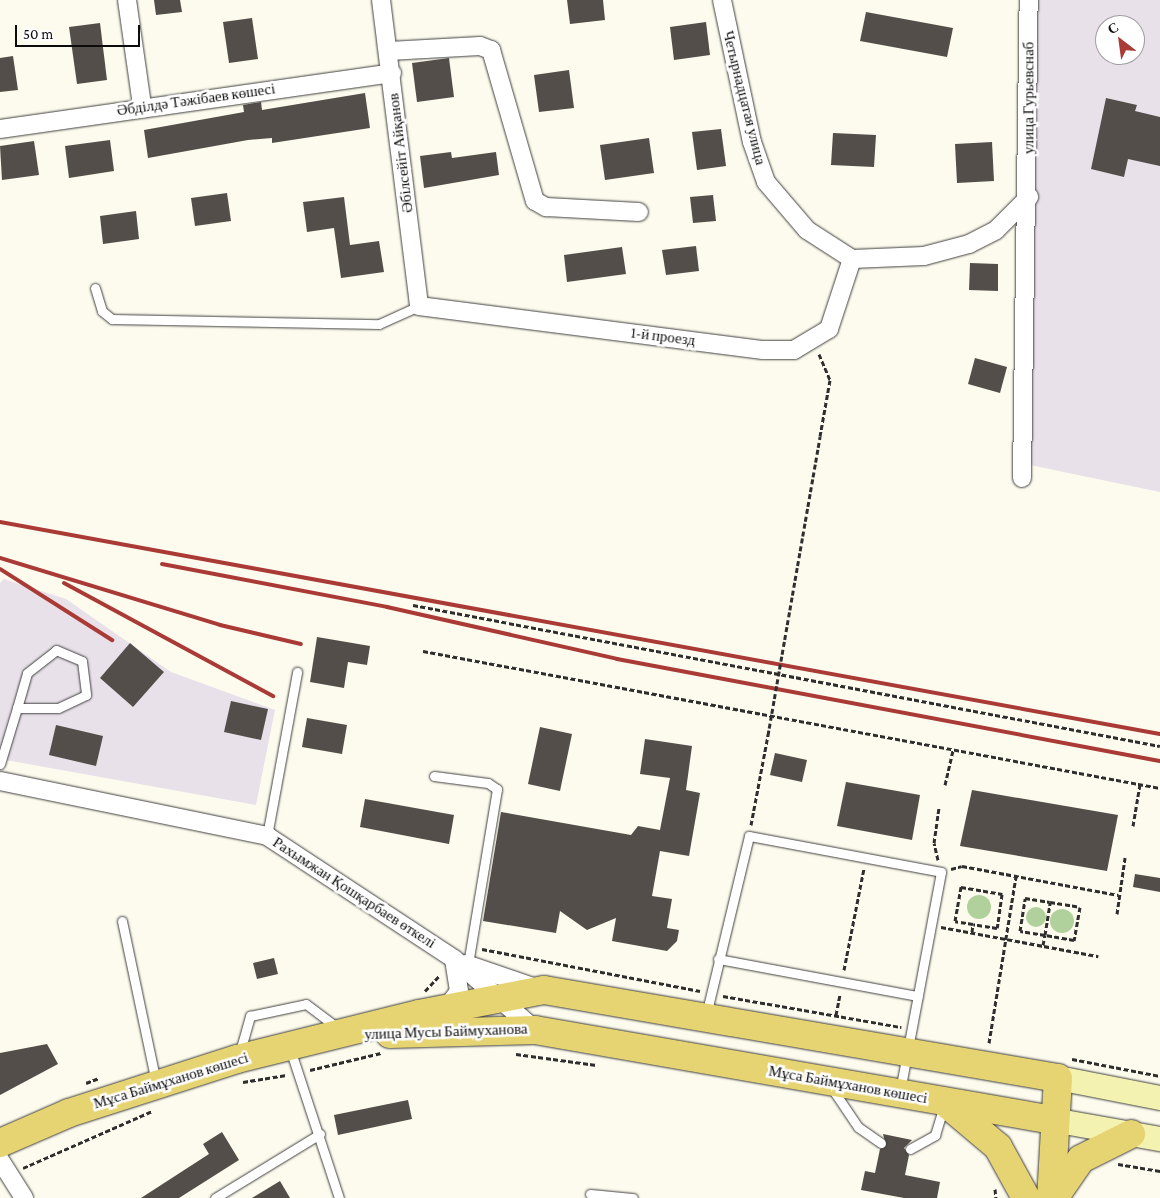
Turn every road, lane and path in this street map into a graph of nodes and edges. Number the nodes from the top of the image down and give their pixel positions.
1 (127, 0) edge
2 (381, 0) edge
3 (722, 0) edge
4 (1029, 0) edge
5 (389, 51) junction
6 (392, 73) junction
7 (142, 106) junction
8 (0, 129) edge
9 (1029, 197) junction
10 (639, 212) dead end
11 (852, 259) junction
12 (95, 288) dead end
13 (419, 306) junction
14 (813, 340) junction
15 (1022, 478) dead end
16 (413, 605) dead end
17 (423, 650) dead end
18 (297, 672) dead end
19 (17, 708) junction
20 (1160, 746) edge
21 (953, 750) junction
22 (0, 764) edge
23 (434, 776) dead end
24 (0, 781) edge
25 (1140, 784) junction
26 (945, 785) dead end
27 (1160, 788) edge
28 (939, 808) dead end
29 (1133, 826) dead end
30 (268, 836) junction
31 (749, 836) junction
32 (866, 858) junction
33 (1125, 858) dead end
34 (941, 872) junction
35 (1016, 876) junction
36 (1118, 895) junction
37 (1050, 902) junction
38 (1117, 914) dead end
39 (122, 921) dead end
40 (973, 924) junction
41 (931, 925) junction
42 (972, 932) junction
43 (1045, 935) junction
44 (1006, 938) junction
45 (1043, 946) junction
46 (1098, 956) dead end
47 (465, 957) junction
48 (718, 959) junction
49 (842, 981) junction
50 (544, 990) junction
51 (918, 996) junction
52 (500, 999) junction
53 (708, 1004) junction
54 (446, 1010) junction
55 (836, 1015) dead end
56 (535, 1030) junction
57 (348, 1035) junction
58 (989, 1043) dead end
59 (908, 1050) junction
60 (390, 1051) dead end
61 (505, 1052) dead end
62 (294, 1061) junction
63 (603, 1066) dead end
64 (1057, 1070) junction
65 (235, 1071) junction
66 (1160, 1076) edge
67 (827, 1081) junction
68 (900, 1094) junction
69 (158, 1096) junction
70 (1160, 1098) edge
71 (945, 1102) junction
72 (1044, 1118) junction
73 (320, 1134) junction
74 (1131, 1134) junction
75 (1160, 1139) edge
76 (0, 1143) edge
77 (881, 1143) dead end
78 (910, 1149) dead end
79 (1111, 1163) dead end
80 (4, 1167) edge
81 (1160, 1171) edge
82 (229, 1194) edge
83 (590, 1194) dead end
84 (24, 1198) edge
85 (215, 1198) edge
86 (338, 1198) edge
87 (633, 1198) edge
88 (1026, 1198) edge
89 (1032, 1198) edge
90 (1053, 1198) edge

1 - 7 street
2 - 5 street, Әбілсейіт Айқанов
3 - 11 street, Четырнадцатая улица
4 - 9 street, улица Гурьевснаб
5 - 6 street, Әбілсейіт Айқанов
5 - 10 street
6 - 7 street, Әбділдә Тәжібаев көшесі
6 - 13 street, Әбілсейіт Айқанов
7 - 8 street, Әбділдә Тәжібаев көшесі
9 - 11 street
9 - 15 street, улица Гурьевснаб
11 - 14 street, 1-й проезд
12 - 13 lane
13 - 14 street, 1-й проезд
14 - 31 path, bridge
16 - 20 path
17 - 21 path
18 - 30 lane
19 - 19 lane
19 - 22 lane
21 - 25 path
21 - 26 path
23 - 47 lane
24 - 30 street, Рахымжан Қошқарбаев өткелі
25 - 27 path
25 - 29 path
28 - 34 path
30 - 47 street, Рахымжан Қошқарбаев өткелі
31 - 32 lane
31 - 48 lane
32 - 34 lane
32 - 49 path
33 - 36 path
34 - 35 path
34 - 41 lane
35 - 36 path
35 - 44 path
36 - 38 path
37 - 43 path
37 - 43 path
37 - 43 path
39 - 69 lane
40 - 40 path
40 - 42 path
41 - 42 path
41 - 51 lane
42 - 44 path
43 - 45 path
44 - 45 path
44 - 58 path
45 - 46 path
47 - 50 street
47 - 52 street, Рахымжан Қошқарбаев өткелі
47 - 53 path
47 - 54 street
48 - 49 lane
48 - 53 lane
49 - 51 lane
49 - 55 path
50 - 52 main road, улица Мусы Баймуханова
50 - 53 main road
51 - 59 lane
52 - 54 main road, улица Мусы Баймуханова
52 - 56 street, Рахымжан Қошқарбаев өткелі
53 - 59 main road
54 - 57 main road, улица Мусы Баймуханова
56 - 57 main road, улица Мусы Баймуханова
56 - 67 main road, Мұса Баймұханов көшесі
57 - 62 main road, Мұса Баймұханов көшесі
57 - 65 lane
59 - 64 main road
59 - 68 lane
60 - 62 path
61 - 63 path
62 - 65 main road, Мұса Баймұханов көшесі
62 - 65 path
62 - 73 lane
64 - 66 path
64 - 70 main road
64 - 72 main road
65 - 69 main road, Мұса Баймұханов көшесі
67 - 68 main road, Мұса Баймұханов көшесі
67 - 77 lane
68 - 71 main road, Мұса Баймұханов көшесі
69 - 76 main road, Мұса Баймұханов көшесі
69 - 80 path
71 - 72 main road, Мұса Баймұханов көшесі
71 - 78 lane
71 - 88 main road
72 - 74 main road, Мұса Баймұханов көшесі
72 - 89 main road
72 - 90 main road
73 - 82 lane
73 - 86 lane
74 - 75 main road, Мұса Баймұханов көшесі
74 - 90 main road
79 - 81 path
80 - 84 street
82 - 85 lane
83 - 87 lane

